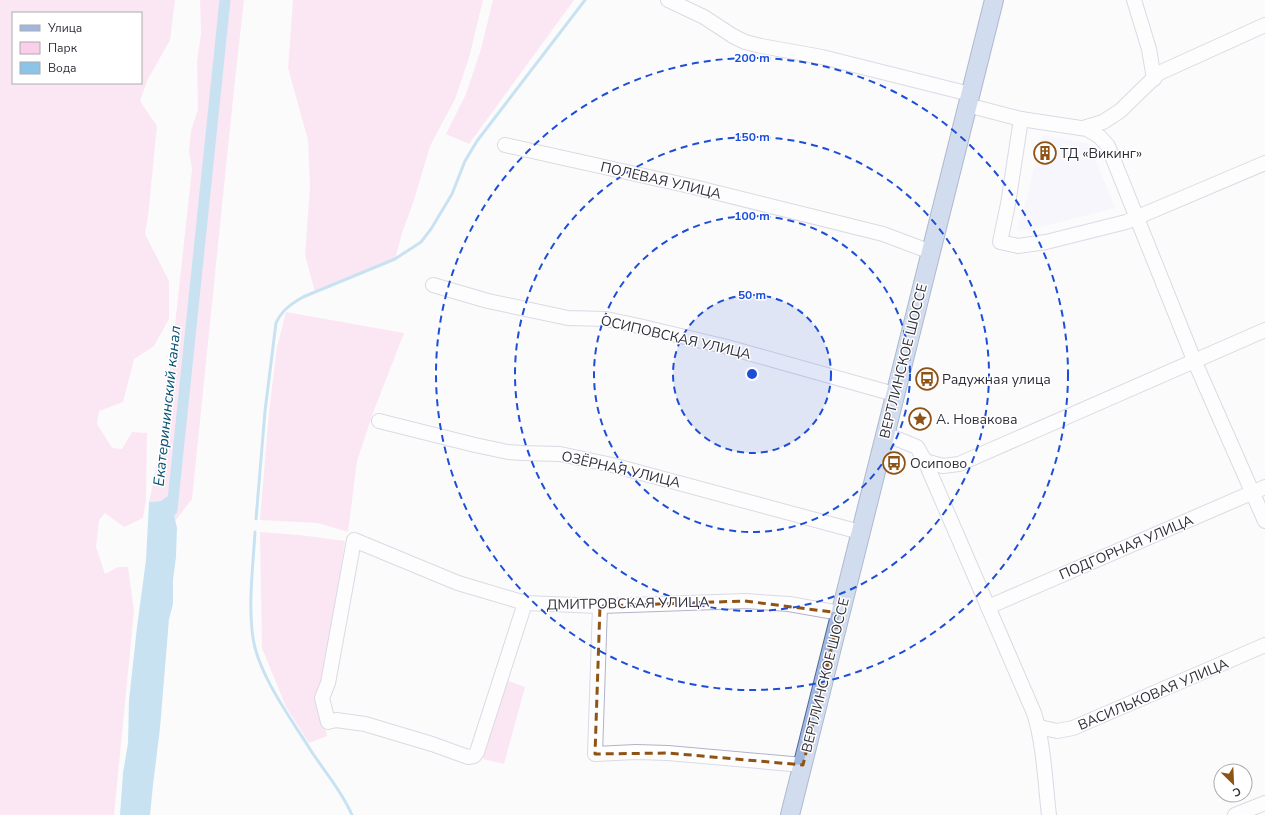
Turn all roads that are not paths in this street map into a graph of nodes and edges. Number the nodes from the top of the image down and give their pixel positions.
1 (668, 0) edge
2 (994, 0) edge
3 (1134, 0) edge
4 (1265, 25) edge
5 (1154, 79) junction
6 (968, 99) junction
7 (1021, 119) junction
8 (1083, 128) junction
9 (505, 145) dead end
10 (1265, 163) edge
11 (1136, 218) junction
12 (931, 252) junction
13 (433, 285) dead end
14 (1265, 330) edge
15 (1194, 360) junction
16 (894, 394) junction
17 (379, 421) dead end
18 (885, 434) junction
19 (925, 461) junction
20 (1259, 489) edge
21 (1265, 521) edge
22 (860, 532) junction
23 (524, 603) junction
24 (600, 606) junction
25 (988, 607) junction
26 (840, 613) junction
27 (1265, 645) edge
28 (1039, 727) junction
29 (803, 765) junction
30 (1265, 803) edge
31 (790, 815) edge
32 (1049, 815) edge
33 (1235, 815) edge

1 - 6 street
2 - 6 main road, ВЕРТЛИНСКОЕ ШОССЕ
3 - 5 street
4 - 5 street
5 - 8 street
6 - 7 street
6 - 12 main road, ВЕРТЛИНСКОЕ ШОССЕ
7 - 8 street
7 - 11 street
8 - 11 street
9 - 12 street, ПОЛЕВАЯ УЛИЦА
10 - 11 street
11 - 15 street
12 - 16 main road, ВЕРТЛИНСКОЕ ШОССЕ
13 - 16 street, ОСИПОВСКАЯ УЛИЦА
14 - 15 street
15 - 19 street
15 - 20 street
16 - 18 main road, ВЕРТЛИНСКОЕ ШОССЕ
17 - 22 street, ОЗЁРНАЯ УЛИЦА
18 - 19 street
18 - 22 main road, ВЕРТЛИНСКОЕ ШОССЕ
19 - 25 street
20 - 21 street
20 - 25 street, ПОДГОРНАЯ УЛИЦА
22 - 26 main road, ВЕРТЛИНСКОЕ ШОССЕ
23 - 23 street, ДМИТРОВСКАЯ УЛИЦА
23 - 24 street, ДМИТРОВСКАЯ УЛИЦА
24 - 26 street, ДМИТРОВСКАЯ УЛИЦА
24 - 29 street
25 - 28 street
26 - 29 main road, ВЕРТЛИНСКОЕ ШОССЕ
27 - 28 street, ВАСИЛЬКОВАЯ УЛИЦА
28 - 32 street
29 - 31 main road, ВЕРТЛИНСКОЕ ШОССЕ
30 - 33 street

